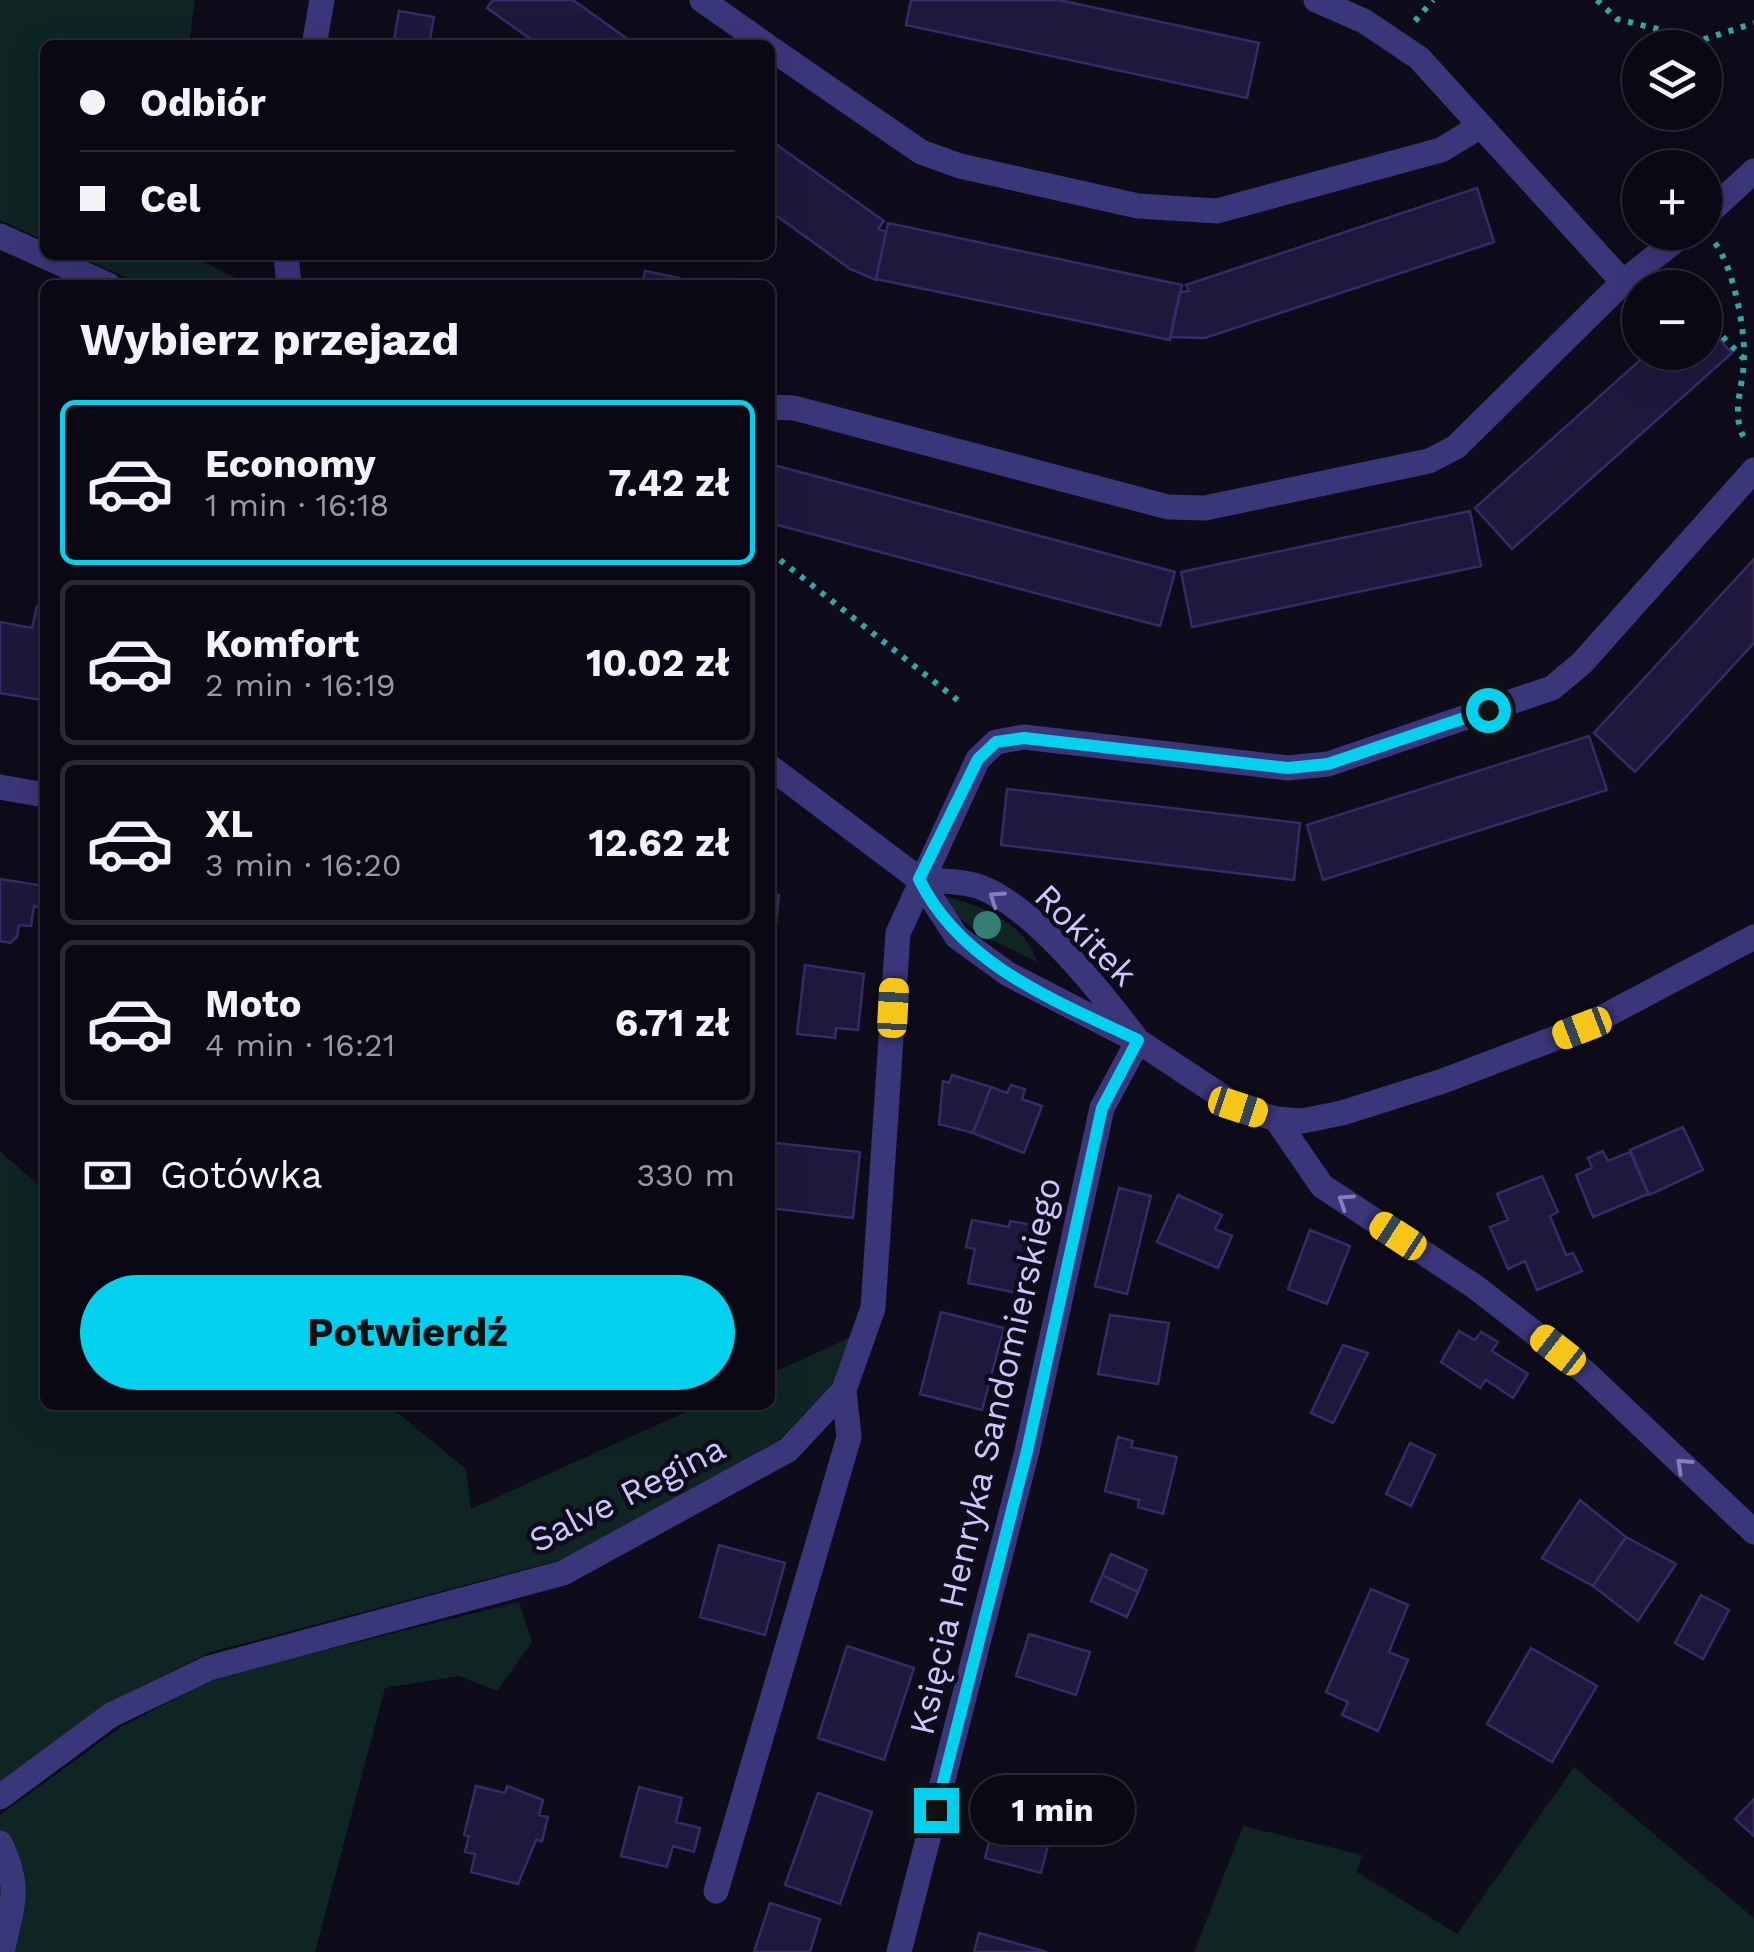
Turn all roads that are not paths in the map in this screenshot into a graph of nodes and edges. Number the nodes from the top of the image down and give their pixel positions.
1 (322, 0) edge
2 (702, 0) edge
3 (1316, 0) edge
4 (315, 40) edge
5 (759, 40) edge
6 (775, 51) edge
7 (1480, 127) junction
8 (1754, 171) edge
9 (1722, 205) edge
10 (0, 236) edge
11 (1669, 250) edge
12 (40, 254) edge
13 (53, 260) edge
14 (1640, 270) edge
15 (97, 280) edge
16 (1622, 281) edge
17 (1622, 283) edge
18 (775, 407) edge
19 (1754, 470) edge
20 (775, 771) edge
21 (0, 786) edge
22 (40, 793) edge
23 (919, 879) junction
24 (1754, 937) edge
25 (1138, 1040) junction
26 (1276, 1119) junction
27 (844, 1390) junction
28 (1754, 1532) edge
29 (0, 1797) edge
30 (0, 1843) edge
31 (716, 1891) dead end
32 (2, 1952) edge
33 (899, 1952) edge

1 - 4 street
2 - 5 street
3 - 7 street
6 - 7 street
7 - 16 street
8 - 9 street
10 - 12 street
11 - 14 street
13 - 15 street
17 - 18 street
19 - 23 street, Salve Regina
20 - 23 street, Rokitek
21 - 22 street
23 - 25 street, Rokitek
25 -> 23 street, Rokitek
23 - 27 street, Salve Regina
24 - 26 street
25 - 26 street, Rokitek
25 - 33 street, Księcia Henryka Sandomierskiego
28 -> 26 street
27 - 29 street, Salve Regina
27 - 31 street
30 - 32 street

